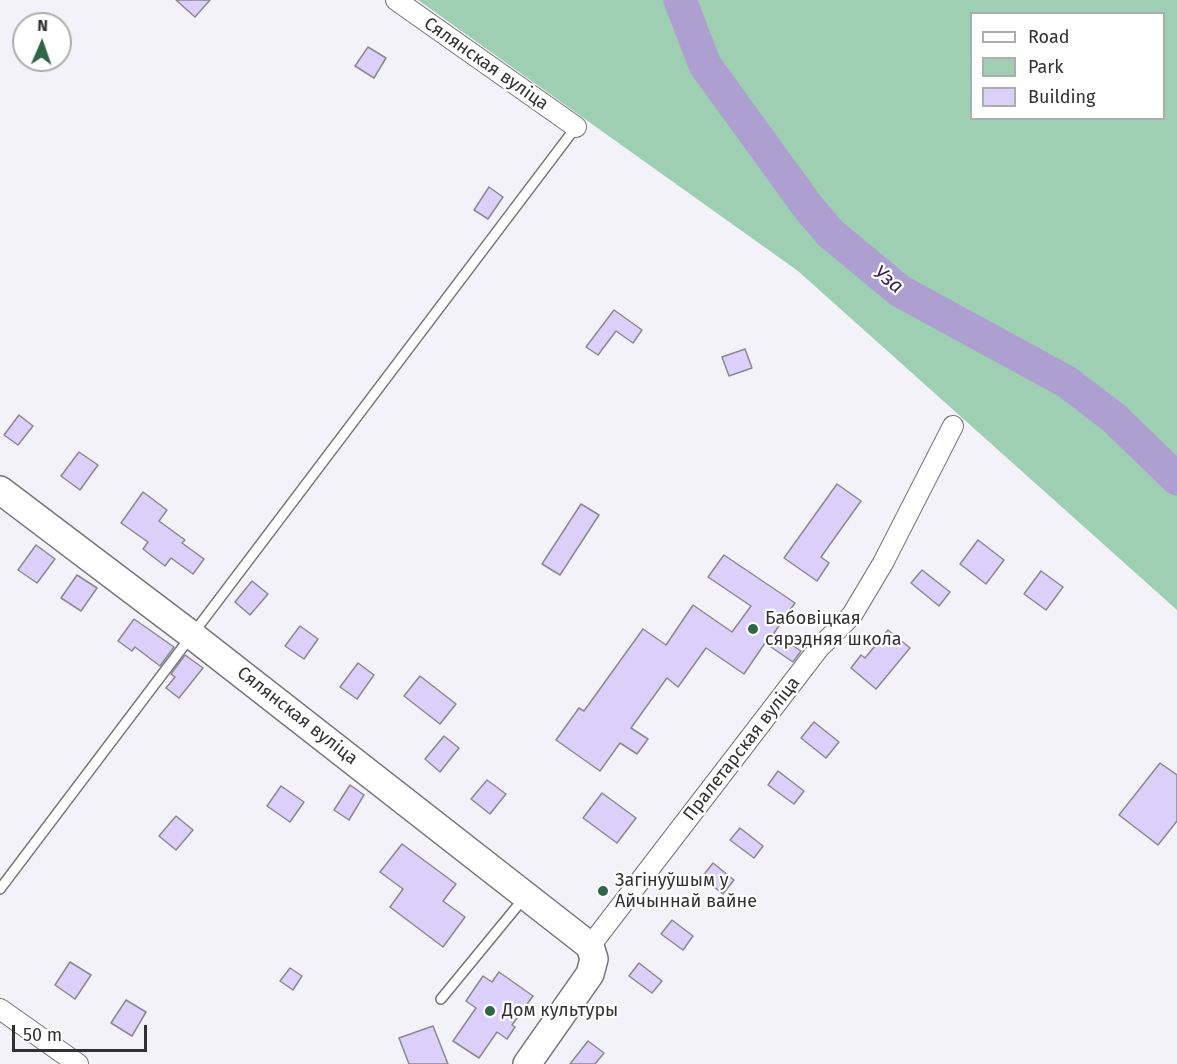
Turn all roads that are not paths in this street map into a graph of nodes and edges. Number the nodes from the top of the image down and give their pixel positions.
1 (396, 0) edge
2 (576, 128) joint
3 (953, 426) dead end
4 (0, 490) edge
5 (194, 636) junction
6 (0, 889) edge
7 (528, 894) junction
8 (590, 946) junction
9 (441, 999) dead end
10 (0, 1009) edge
11 (78, 1064) edge
12 (527, 1064) edge

1 - 2 street, Сялянская вуліца
2 - 5 lane
3 - 8 street, Пралетарская вуліца
4 - 5 street, Сялянская вуліца
5 - 6 lane
5 - 7 street, Сялянская вуліца
7 - 8 street, Сялянская вуліца
7 - 9 lane
8 - 12 street
10 - 11 street

